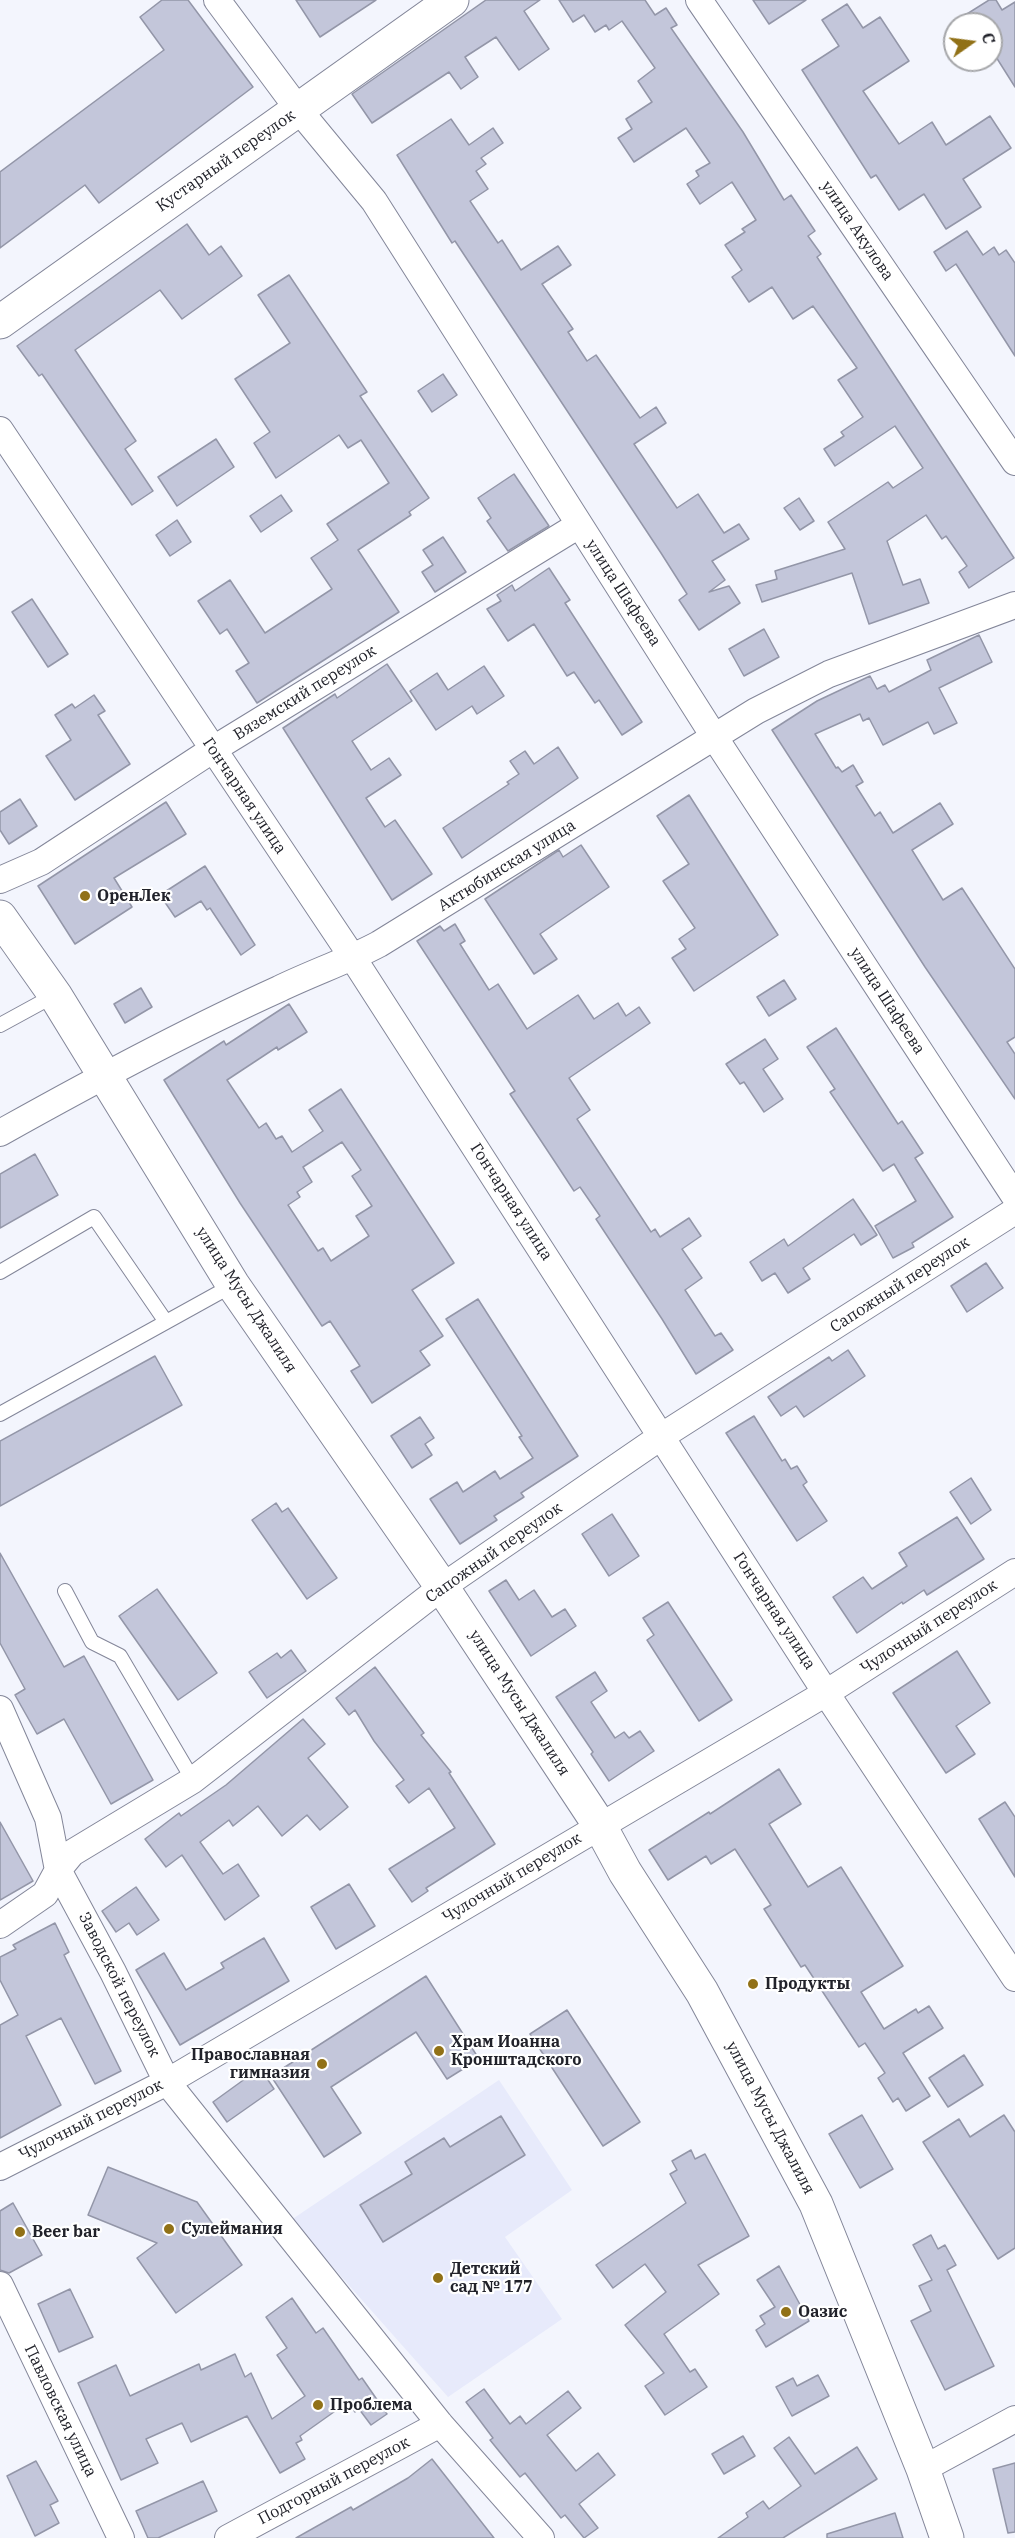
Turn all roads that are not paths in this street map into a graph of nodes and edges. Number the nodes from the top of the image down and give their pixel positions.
1 (217, 0) edge
2 (453, 0) edge
3 (699, 0) edge
4 (298, 109) junction
5 (0, 322) edge
6 (0, 430) edge
7 (1015, 462) edge
8 (579, 525) junction
9 (1015, 605) edge
10 (715, 738) junction
11 (212, 750) junction
12 (0, 880) edge
13 (0, 917) edge
14 (353, 958) junction
15 (55, 995) junction
16 (0, 1025) edge
17 (104, 1074) junction
18 (0, 1133) edge
19 (1015, 1197) edge
20 (1015, 1211) edge
21 (0, 1272) edge
22 (233, 1285) junction
23 (166, 1322) junction
24 (0, 1414) edge
25 (662, 1436) junction
26 (1015, 1572) edge
27 (442, 1587) junction
28 (65, 1591) dead end
29 (826, 1693) junction
30 (0, 1709) edge
31 (193, 1780) junction
32 (600, 1826) junction
33 (65, 1862) junction
34 (0, 1925) edge
35 (1015, 1978) edge
36 (167, 2082) junction
37 (0, 2167) edge
38 (0, 2285) edge
39 (1015, 2419) edge
40 (440, 2424) junction
41 (923, 2469) junction
42 (121, 2538) edge
43 (228, 2538) edge
44 (541, 2538) edge
45 (947, 2538) edge

1 - 4 street, улица Шафеева
2 - 4 street, Кустарный переулок
3 - 7 street, улица Акулова
4 - 5 street, Кустарный переулок
4 - 8 street, улица Шафеева
6 - 11 street, Гончарная улица
8 - 10 street, улица Шафеева
8 - 11 street, Вяземский переулок
9 - 10 street, Актюбинская улица
10 - 14 street, Актюбинская улица
10 - 19 street, улица Шафеева
11 - 12 street, Вяземский переулок
11 - 14 street, Гончарная улица
13 - 15 street, улица Мусы Джалиля
14 - 17 street, Актюбинская улица
14 - 25 street, Гончарная улица
15 - 16 lane
15 - 17 street, улица Мусы Джалиля
17 - 18 street, Актюбинская улица
17 - 22 street, улица Мусы Джалиля
20 - 25 street, Сапожный переулок
21 - 23 lane
22 - 23 lane
22 - 27 street, улица Мусы Джалиля
23 - 24 lane
25 - 27 street, Сапожный переулок
25 - 29 street, Гончарная улица
26 - 29 street, Чулочный переулок
27 - 31 street, Сапожный переулок
27 - 32 street, улица Мусы Джалиля
28 - 31 lane
29 - 32 street, Чулочный переулок
29 - 35 street, Гончарная улица
30 - 33 street, Заводской переулок
31 - 33 street, Сапожный переулок
32 - 36 street, Чулочный переулок
32 - 41 street, улица Мусы Джалиля
33 - 34 street, Сапожный переулок
33 - 36 street, Заводской переулок
36 - 37 street, Чулочный переулок
36 - 40 street, Заводской переулок
38 - 42 street, Павловская улица
39 - 41 street
40 - 43 street, Подгорный переулок
40 - 44 street, Заводской переулок
41 - 45 street, улица Мусы Джалиля

